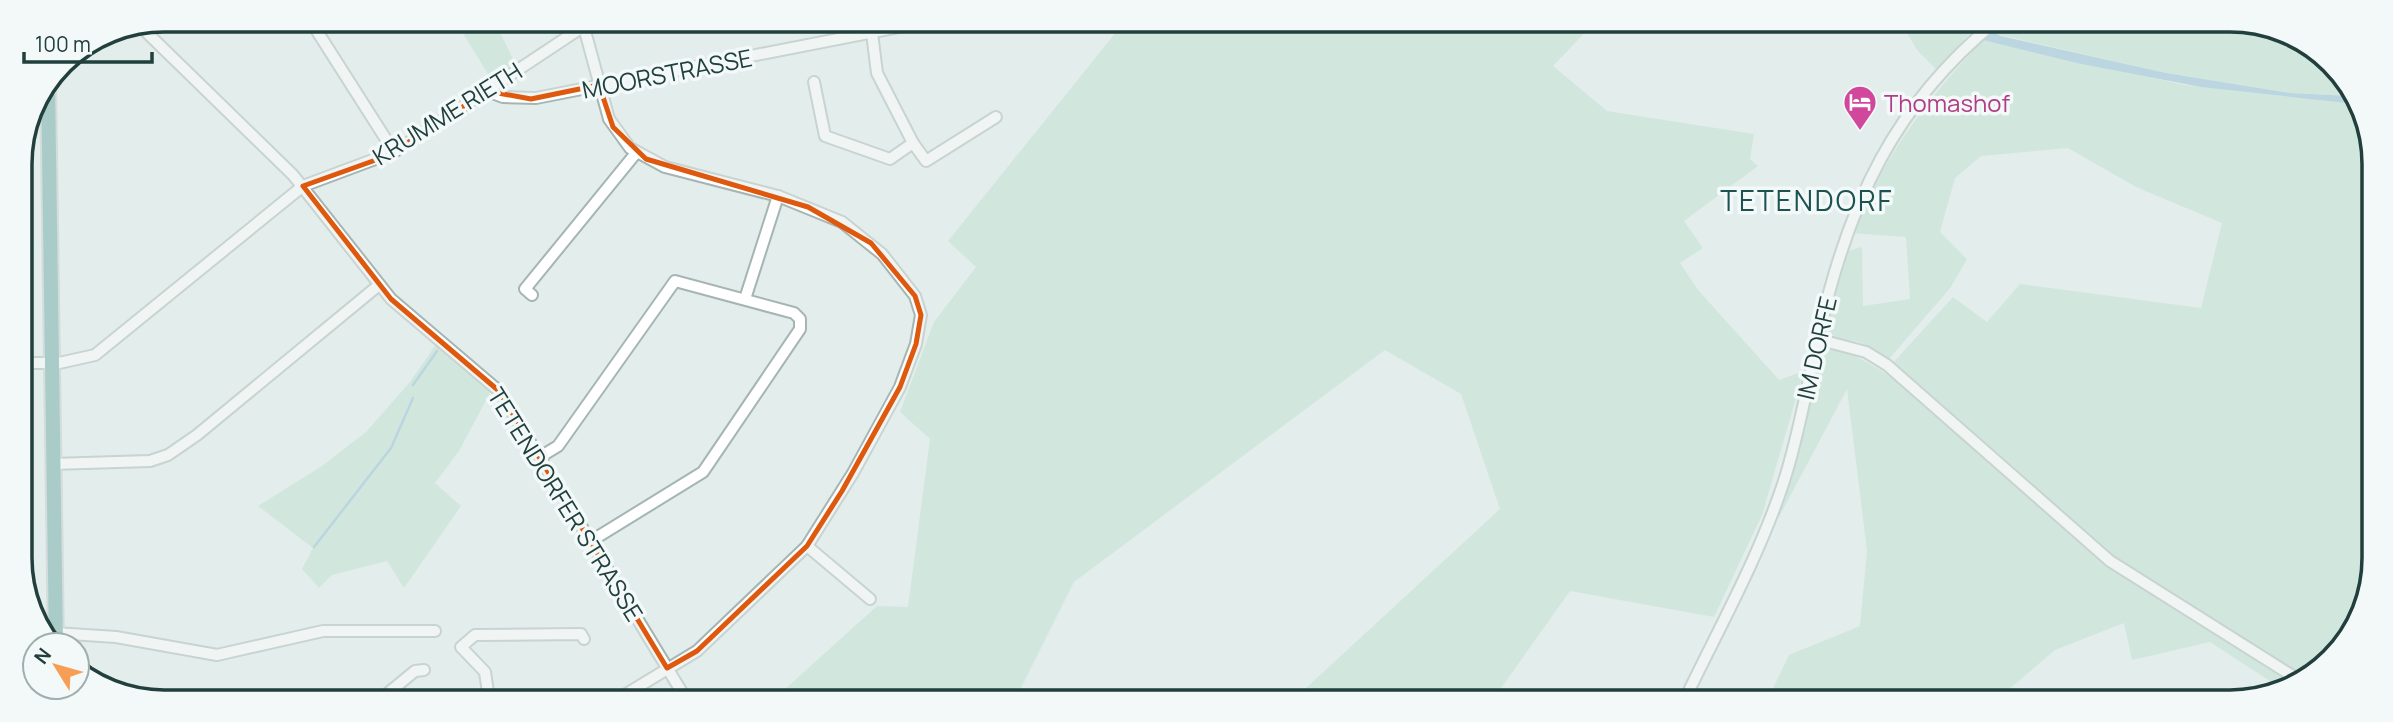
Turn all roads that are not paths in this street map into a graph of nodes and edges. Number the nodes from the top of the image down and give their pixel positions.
1 (318, 32) edge
2 (572, 32) edge
3 (588, 32) edge
4 (858, 32) edge
5 (878, 32) edge
6 (1985, 32) edge
7 (147, 33) edge
8 (814, 82) dead end
9 (598, 85) junction
10 (487, 91) junction
11 (48, 101) edge
12 (996, 117) dead end
13 (913, 143) junction
14 (394, 152) junction
15 (636, 153) junction
16 (303, 186) junction
17 (778, 196) junction
18 (379, 285) junction
19 (532, 295) dead end
20 (745, 299) junction
21 (1817, 339) junction
22 (32, 363) edge
23 (55, 363) junction
24 (540, 457) junction
25 (52, 464) junction
26 (591, 541) junction
27 (807, 546) junction
28 (870, 599) dead end
29 (55, 631) edge
30 (435, 631) dead end
31 (91, 638) edge
32 (584, 639) dead end
33 (667, 668) junction
34 (424, 670) dead end
35 (2291, 675) edge
36 (392, 690) edge
37 (488, 690) edge
38 (632, 690) edge
39 (680, 690) edge
40 (1689, 690) edge

1 - 14 street
2 - 10 street, KRUMME RIETH
3 - 9 street
4 - 9 street, MOORSTRASSE
5 - 13 street
6 - 21 street, IM DORFE
7 - 16 street, TETENDORFER STRASSE
8 - 13 street
9 - 10 street, MOORSTRASSE
9 - 15 street
10 - 14 street, KRUMME RIETH
11 - 23 main road
12 - 13 street
14 - 16 street, KRUMME RIETH
15 - 17 street
15 - 19 street
16 - 18 street, TETENDORFER STRASSE
16 - 23 street, KRUMME RIETH
17 - 20 street
17 - 27 street
18 - 24 street, TETENDORFER STRASSE
18 - 25 street
20 - 24 street
20 - 26 street
21 - 35 street
21 - 40 street, IM DORFE
22 - 23 street, KRUMME RIETH
23 - 25 main road
24 - 26 street, TETENDORFER STRASSE
25 - 29 main road
26 - 33 street, TETENDORFER STRASSE
27 - 28 street
27 - 33 street
30 - 31 street
32 - 37 street
33 - 38 street
33 - 39 street, TETENDORFER STRASSE
34 - 36 street

